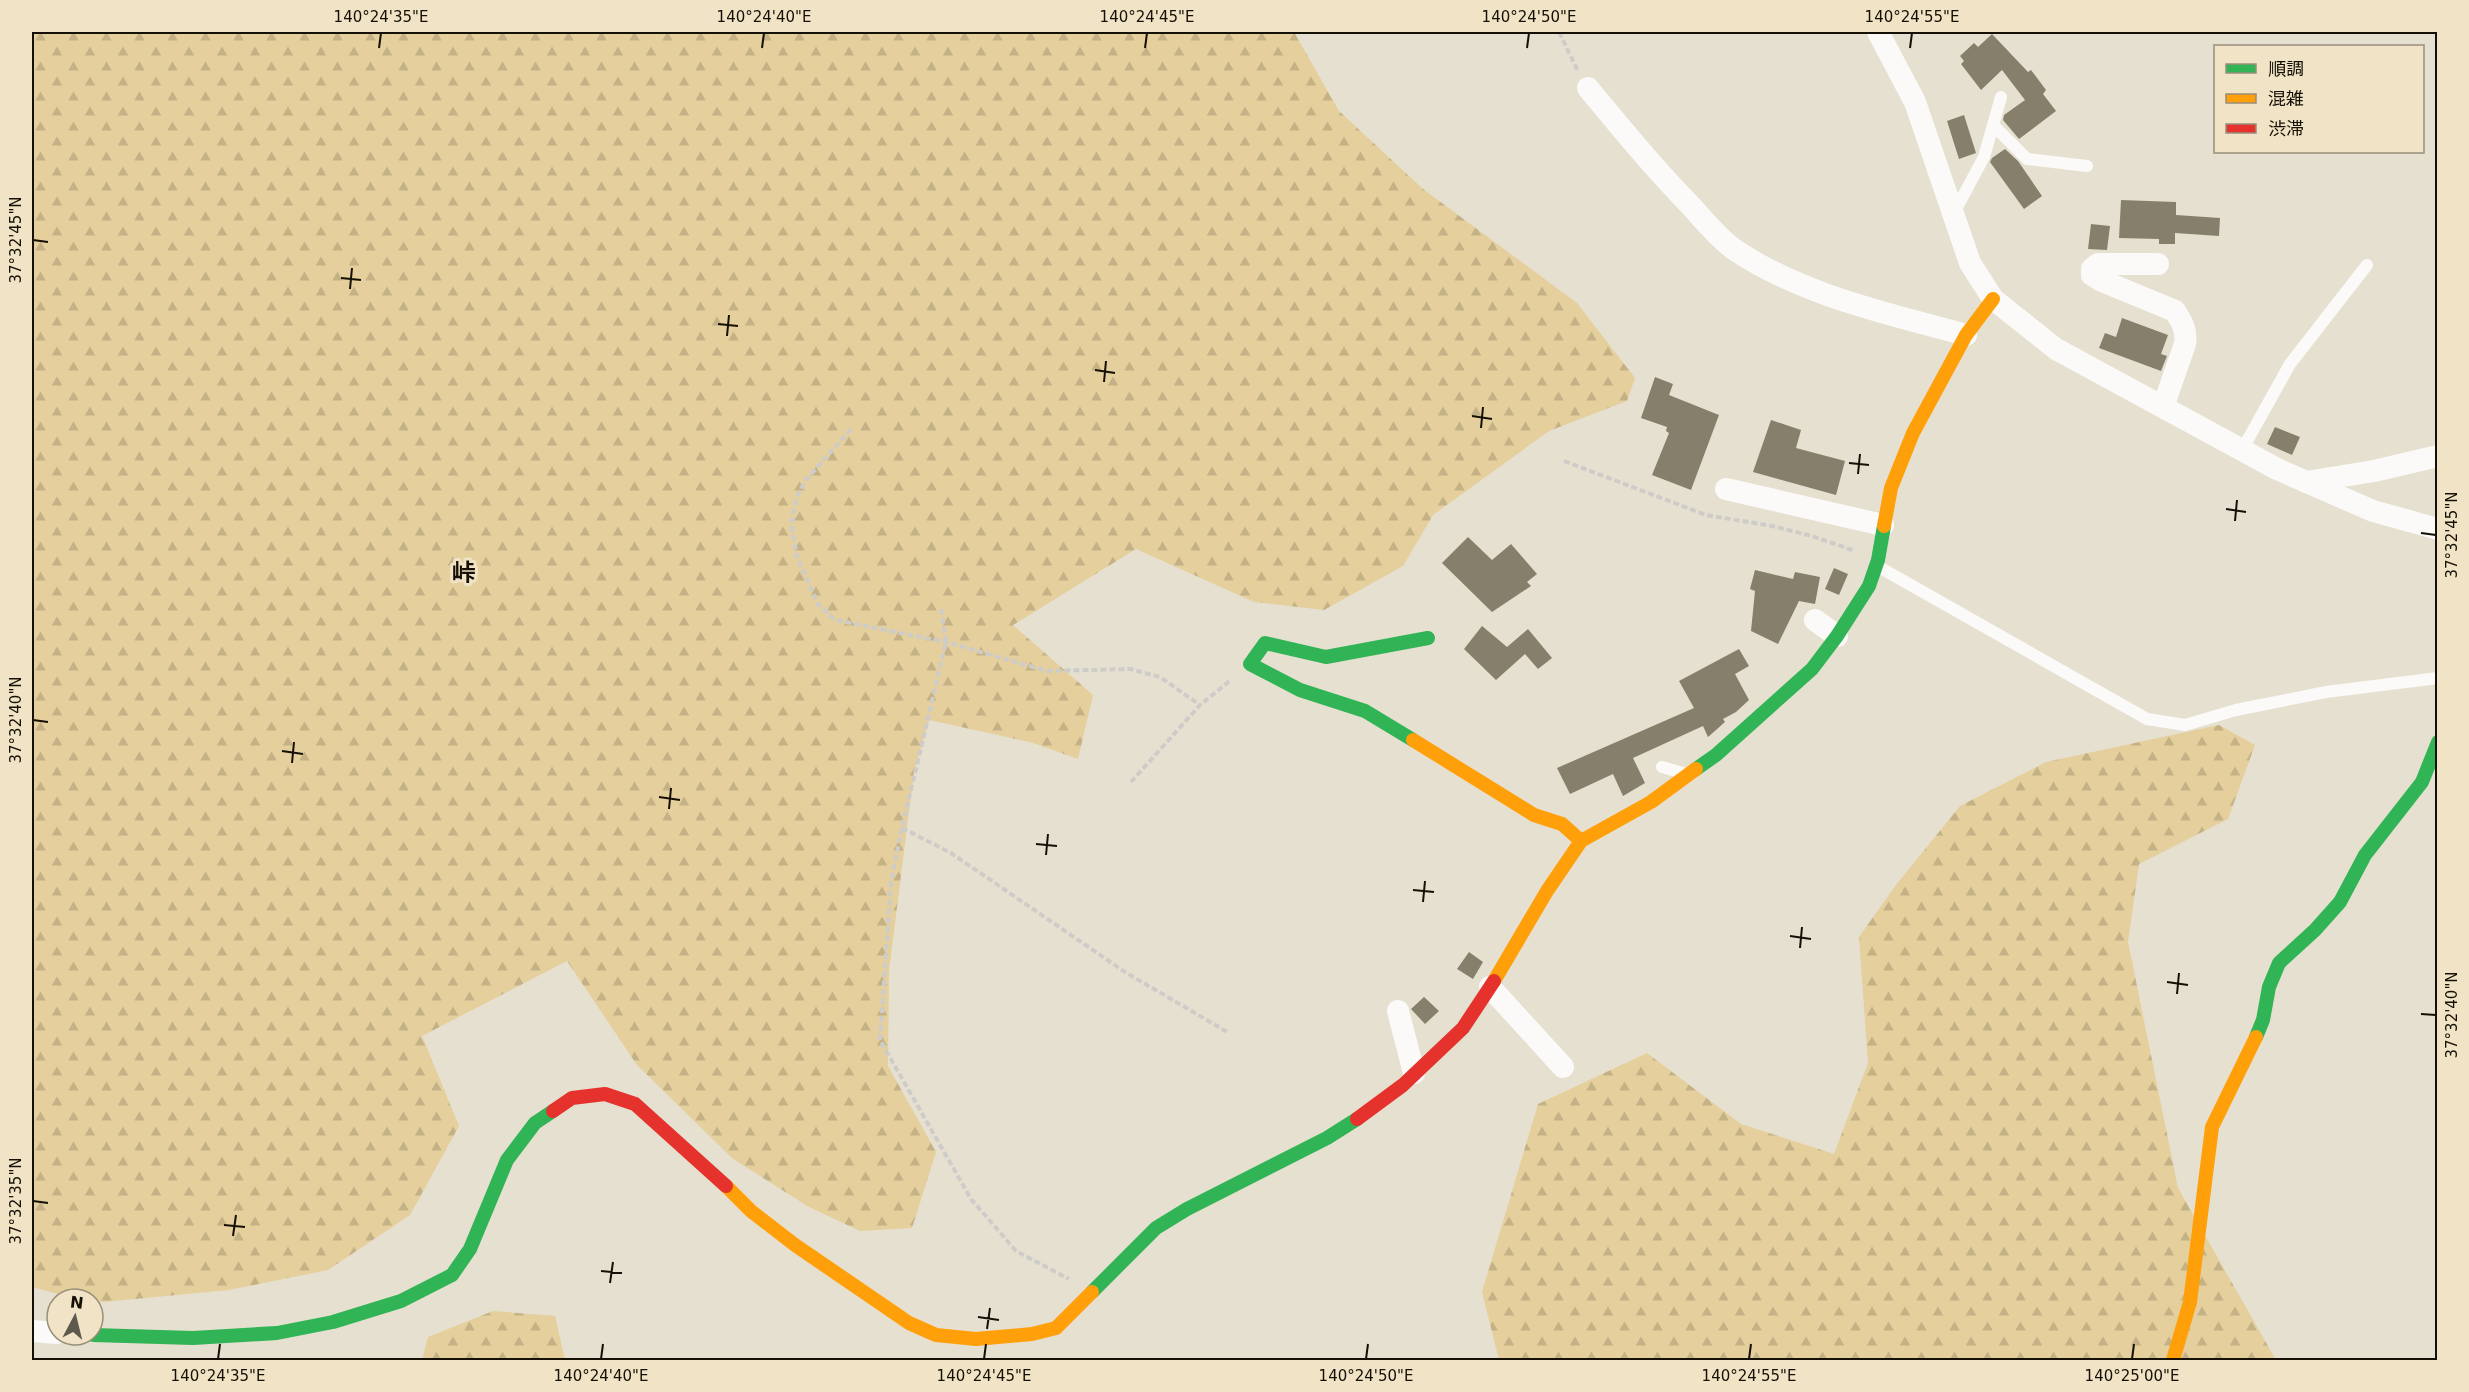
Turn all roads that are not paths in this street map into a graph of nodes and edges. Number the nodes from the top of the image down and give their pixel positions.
1 (1878, 32) edge
2 (1587, 88) road end
3 (2001, 97) dead end
4 (1993, 125) junction
5 (2087, 166) dead end
6 (1953, 214) junction
7 (2158, 264) dead end
8 (2367, 265) dead end
9 (1993, 299) junction
10 (1966, 335) junction
11 (2163, 407) junction
12 (2242, 450) junction
13 (2438, 456) edge
14 (2306, 482) junction
15 (1726, 489) dead end
16 (1883, 525) junction
17 (2438, 529) edge
18 (1877, 562) junction
19 (1815, 620) dead end
20 (1837, 636) junction
21 (1428, 638) dead end
22 (2438, 678) edge
23 (2438, 742) edge
24 (1662, 767) dead end
25 (1687, 774) junction
26 (1581, 841) junction
27 (1490, 987) junction
28 (1398, 1011) dead end
29 (1563, 1066) dead end
30 (1414, 1073) junction
31 (105, 1335) edge
32 (2173, 1360) edge

1 - 6 street
2 - 10 street
3 - 4 lane
4 - 5 lane
4 - 6 lane
6 - 9 street
7 - 11 street
8 - 12 lane
9 - 10 street
9 - 11 street
10 - 16 street
11 - 12 street
12 - 14 street
13 - 14 street
14 - 17 street
15 - 16 street
16 - 18 street
18 - 20 street
18 - 22 lane
19 - 20 street
20 - 25 street
21 - 26 street
23 - 32 street
24 - 25 lane
25 - 26 street
26 - 27 street
27 - 29 street
27 - 30 street
28 - 30 street
30 - 31 street

